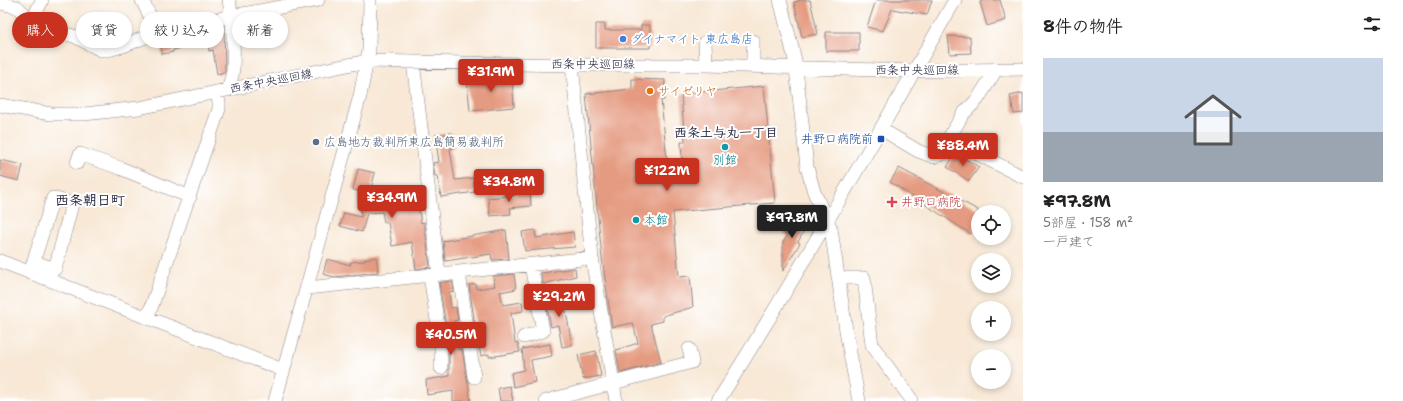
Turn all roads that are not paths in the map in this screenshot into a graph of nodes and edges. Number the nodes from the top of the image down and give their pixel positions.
1 (42, 0) edge
2 (142, 0) edge
3 (229, 0) edge
4 (318, 0) edge
5 (370, 0) edge
6 (780, 0) edge
7 (955, 0) edge
8 (0, 3) edge
9 (23, 12) edge
10 (36, 12) edge
11 (148, 12) edge
12 (254, 12) edge
13 (232, 16) joint
14 (224, 18) edge
15 (68, 34) edge
16 (140, 39) edge
17 (753, 41) dead end
18 (705, 42) dead end
19 (233, 48) edge
20 (367, 61) junction
21 (413, 62) junction
22 (706, 64) junction
23 (572, 65) junction
24 (753, 66) junction
25 (796, 67) junction
26 (1023, 69) edge
27 (996, 70) junction
28 (914, 71) junction
29 (223, 91) junction
30 (0, 105) edge
31 (881, 129) junction
32 (948, 139) junction
33 (77, 163) dead end
34 (1023, 177) edge
35 (190, 197) junction
36 (828, 222) junction
37 (592, 258) junction
38 (0, 261) edge
39 (531, 265) junction
40 (32, 268) junction
41 (459, 273) junction
42 (435, 276) junction
43 (838, 278) junction
44 (307, 288) junction
45 (148, 317) junction
46 (524, 337) dead end
47 (689, 349) dead end
48 (441, 368) dead end
49 (283, 370) junction
50 (474, 377) dead end
51 (612, 383) junction
52 (911, 399) dead end
53 (275, 401) edge
54 (546, 401) edge
55 (616, 401) edge
56 (718, 401) edge
57 (859, 401) edge

1 - 10 street
2 - 11 street
3 - 13 street
4 - 12 street
5 - 20 street
6 - 25 street
7 - 28 street
8 - 9 street
13 - 14 street
15 - 16 street
17 - 24 street
18 - 22 street
19 - 29 street
20 - 21 street, 西条中央巡回線
20 - 29 street, 西条中央巡回線
20 - 44 street
21 - 23 street, 西条中央巡回線
21 - 42 street
22 - 23 street, 西条中央巡回線
22 - 24 street, 西条中央巡回線
23 - 37 street
24 - 25 street, 西条中央巡回線
25 - 28 street, 西条中央巡回線
25 - 36 street
26 - 27 street, 西条中央巡回線
27 - 28 street, 西条中央巡回線
27 - 32 street
28 - 31 street
29 - 30 street, 西条中央巡回線
29 - 35 street
31 - 32 street
31 - 36 street
32 - 34 street
33 - 35 street
35 - 45 street
36 - 43 street
36 - 56 street
37 - 39 street
37 - 51 street
38 - 40 street
39 - 41 street
39 - 46 street
40 - 40 street
40 - 45 street
41 - 42 street
41 - 50 street
42 - 44 street
42 - 48 street
43 - 52 street
43 - 57 street
44 - 49 street
45 - 49 street
47 - 51 street
49 - 53 street
51 - 54 street
51 - 55 street

